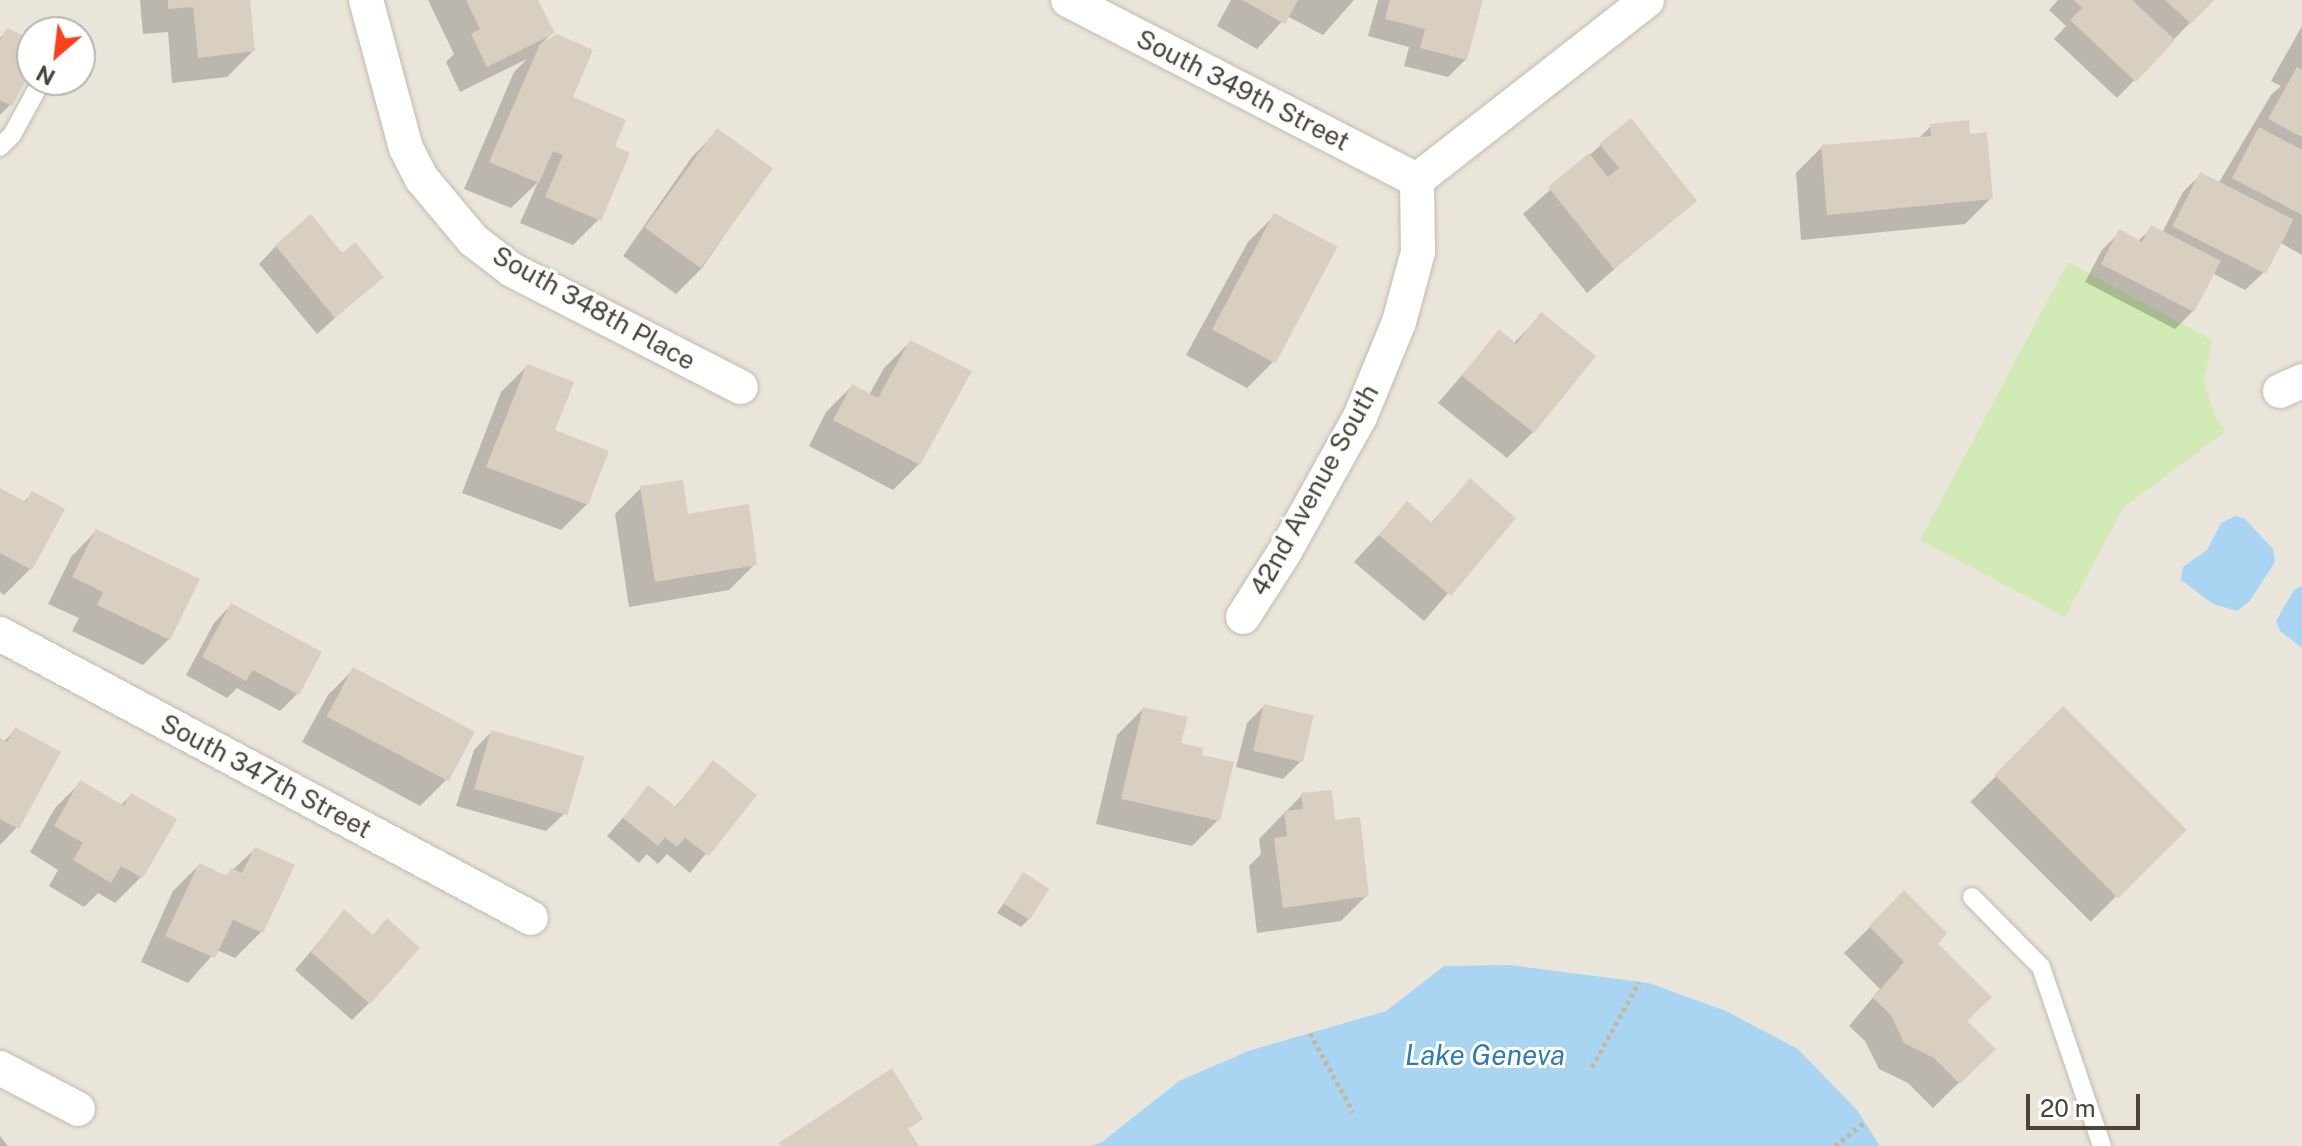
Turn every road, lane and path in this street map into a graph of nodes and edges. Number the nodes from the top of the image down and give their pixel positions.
1 (366, 0) edge
2 (1068, 0) edge
3 (1647, 0) edge
4 (33, 96) edge
5 (0, 147) edge
6 (1417, 180) junction
7 (741, 387) dead end
8 (1243, 617) dead end
9 (0, 634) edge
10 (1972, 897) dead end
11 (531, 918) dead end
12 (1639, 982) dead end
13 (1310, 1033) dead end
14 (1592, 1067) dead end
15 (0, 1068) edge
16 (78, 1109) dead end
17 (1353, 1112) dead end
18 (1865, 1122) dead end
19 (1835, 1146) edge
20 (2102, 1146) edge

1 - 7 street, South 348th Place
2 - 6 street, South 349th Street
3 - 6 street
4 - 5 lane
6 - 8 street, 42nd Avenue South
9 - 11 street, South 347th Street
10 - 20 lane
12 - 14 path
13 - 17 path
15 - 16 street
18 - 19 path

